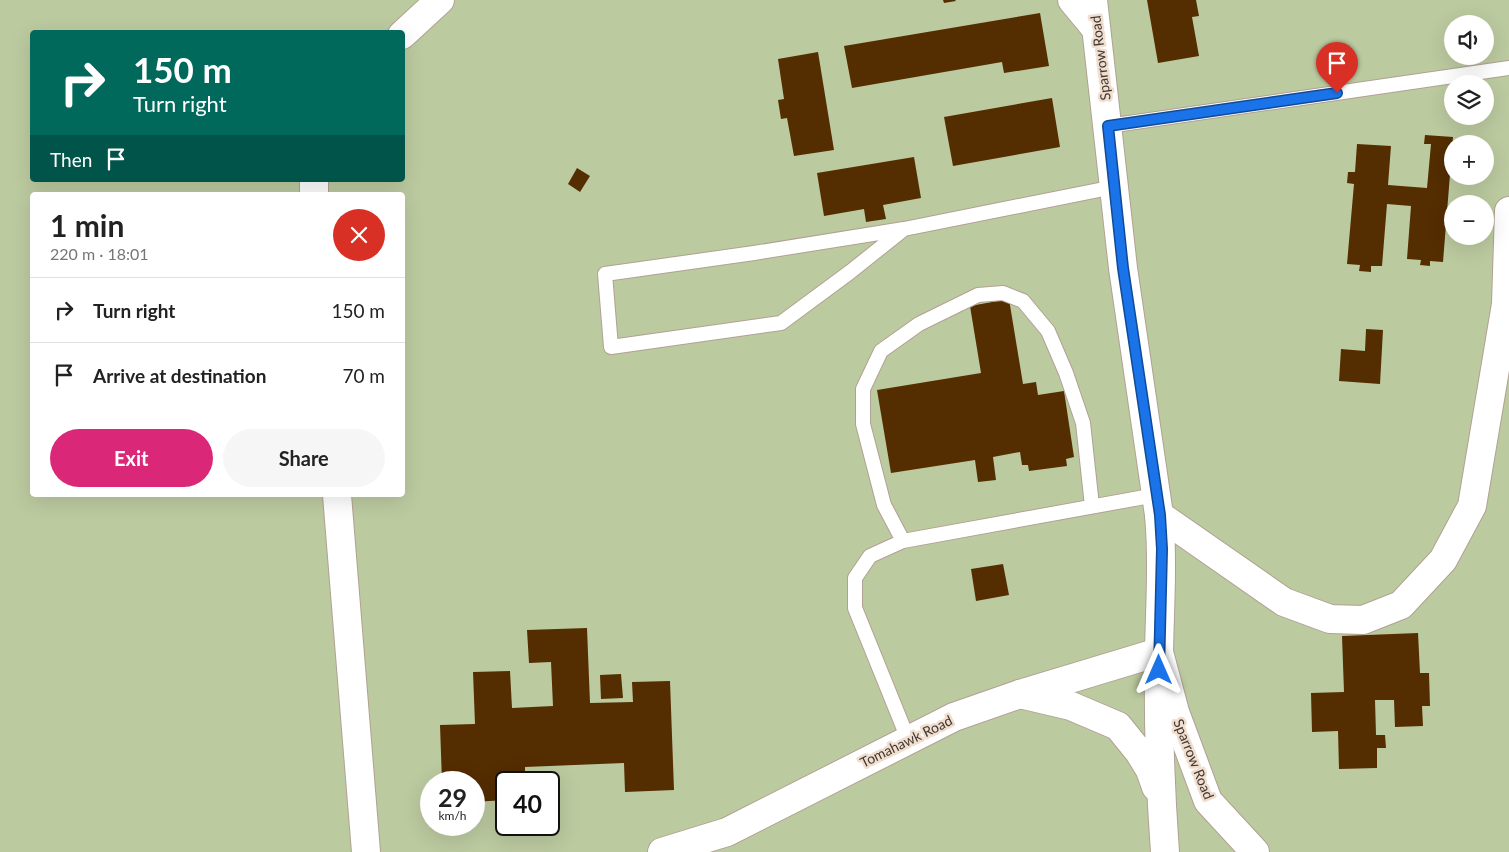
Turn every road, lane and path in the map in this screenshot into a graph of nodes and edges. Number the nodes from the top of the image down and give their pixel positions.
1 (440, 0) edge
2 (1072, 0) edge
3 (1093, 0) edge
4 (1096, 29) junction
5 (405, 32) edge
6 (1509, 68) edge
7 (1108, 126) junction
8 (1114, 187) junction
9 (1509, 211) edge
10 (904, 229) junction
11 (337, 497) edge
12 (1158, 505) junction
13 (1092, 506) junction
14 (903, 541) junction
15 (1159, 652) junction
16 (1020, 694) junction
17 (908, 739) junction
18 (1162, 803) junction
19 (366, 852) edge
20 (662, 852) edge
21 (1165, 852) edge
22 (1255, 852) edge

1 - 5 street
2 - 4 street
3 - 4 street, Sparrow Road
4 - 7 street, Sparrow Road
6 - 7 lane
7 - 8 street, Sparrow Road
8 - 10 lane
8 - 12 street, Sparrow Road
9 - 12 street
10 - 10 lane
11 - 19 street
12 - 13 lane
12 - 15 street, Sparrow Road
13 - 14 lane
13 - 14 lane
14 - 17 lane
15 - 16 street, Tomahawk Road
15 - 18 street, Sparrow Road
15 - 22 street, Sparrow Road
16 - 17 street, Tomahawk Road
16 - 18 street
17 - 20 street, Tomahawk Road
18 - 21 street, Sparrow Road

